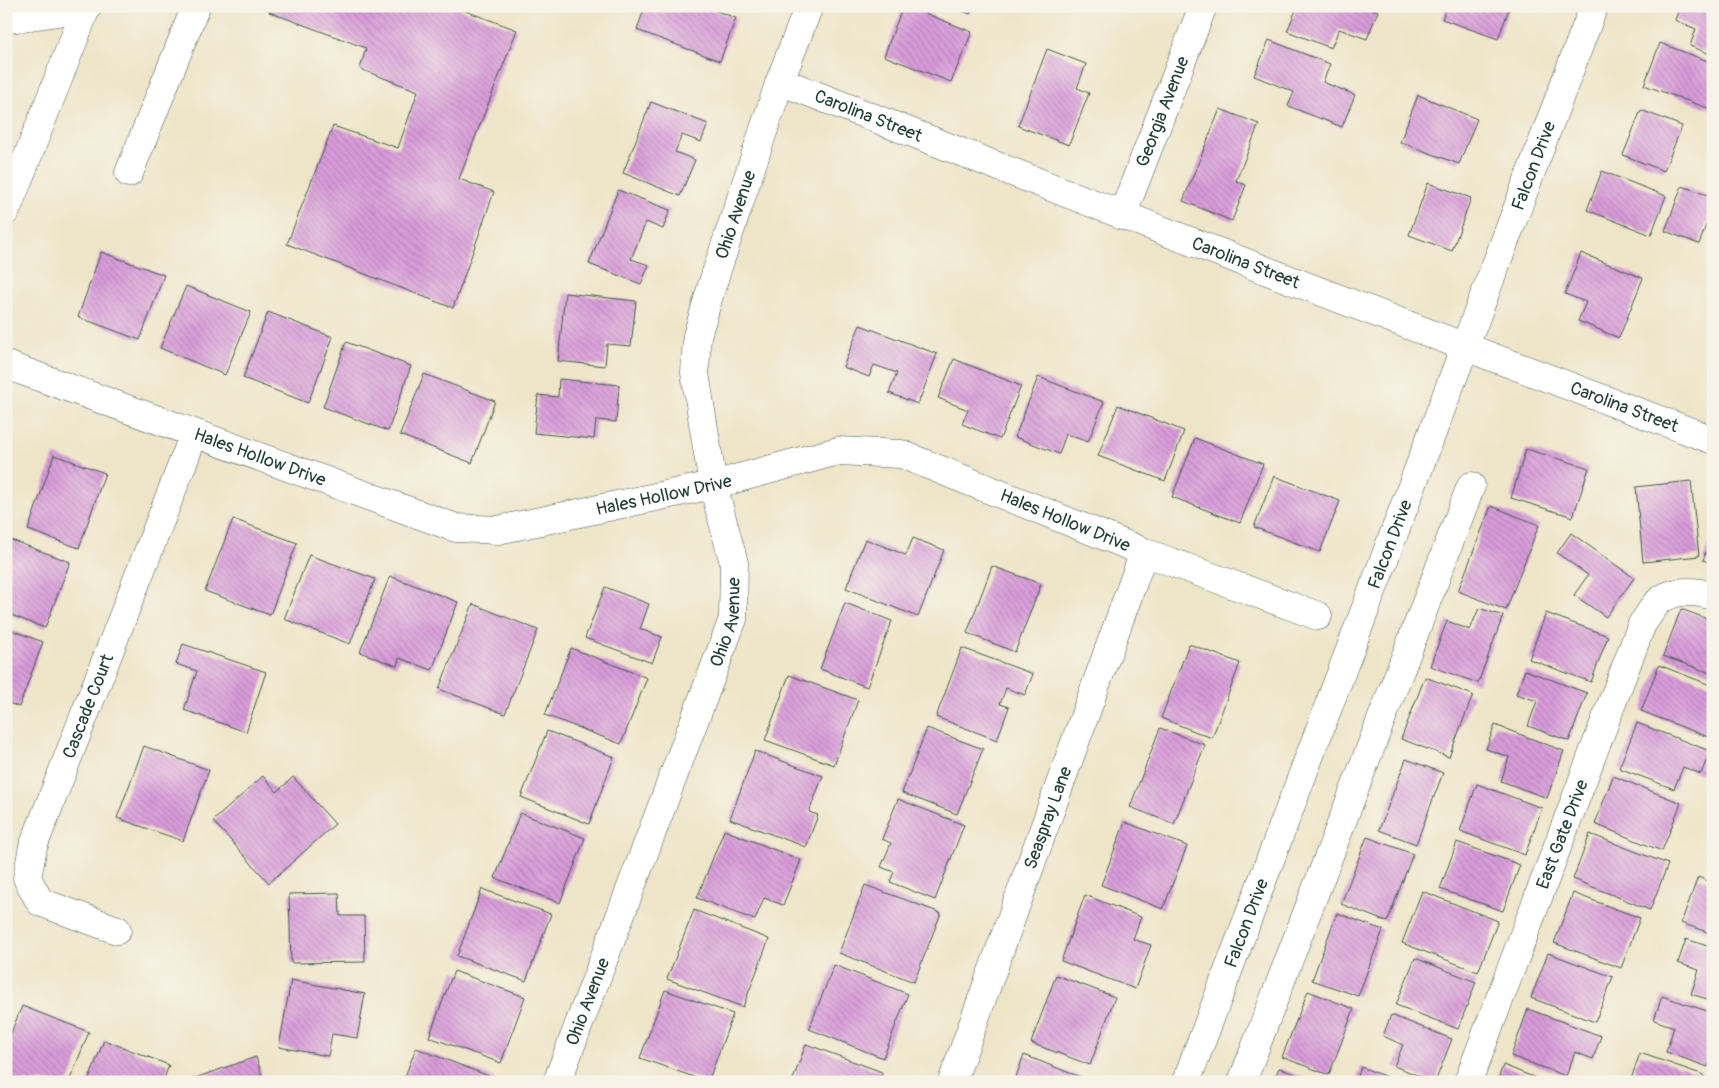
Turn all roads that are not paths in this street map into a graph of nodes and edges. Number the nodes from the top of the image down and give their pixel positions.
1 (196, 6) edge
2 (809, 6) edge
3 (1203, 6) edge
4 (1594, 6) edge
5 (86, 7) edge
6 (6, 18) edge
7 (780, 81) junction
8 (129, 173) dead end
9 (6, 211) edge
10 (1122, 216) junction
11 (1464, 348) junction
12 (6, 365) edge
13 (194, 434) junction
14 (1713, 440) edge
15 (713, 485) junction
16 (1471, 486) dead end
17 (1144, 552) junction
18 (1713, 596) edge
19 (1318, 616) dead end
20 (117, 930) dead end
21 (557, 1082) edge
22 (952, 1082) edge
23 (1186, 1082) edge
24 (1242, 1082) edge
25 (1468, 1082) edge

1 - 8 street
2 - 7 street, Ohio Avenue
3 - 10 street, Georgia Avenue
4 - 11 street, Falcon Drive
5 - 6 street
5 - 9 street
7 - 10 street, Carolina Street
7 - 15 street, Ohio Avenue
10 - 11 street, Carolina Street
11 - 14 street, Carolina Street
11 - 23 street, Falcon Drive
12 - 13 street, Hales Hollow Drive
13 - 15 street, Hales Hollow Drive
13 - 20 street, Cascade Court
15 - 17 street, Hales Hollow Drive
15 - 21 street, Ohio Avenue
16 - 24 street
17 - 19 street, Hales Hollow Drive
17 - 22 street, Seaspray Lane
18 - 25 street, East Gate Drive

